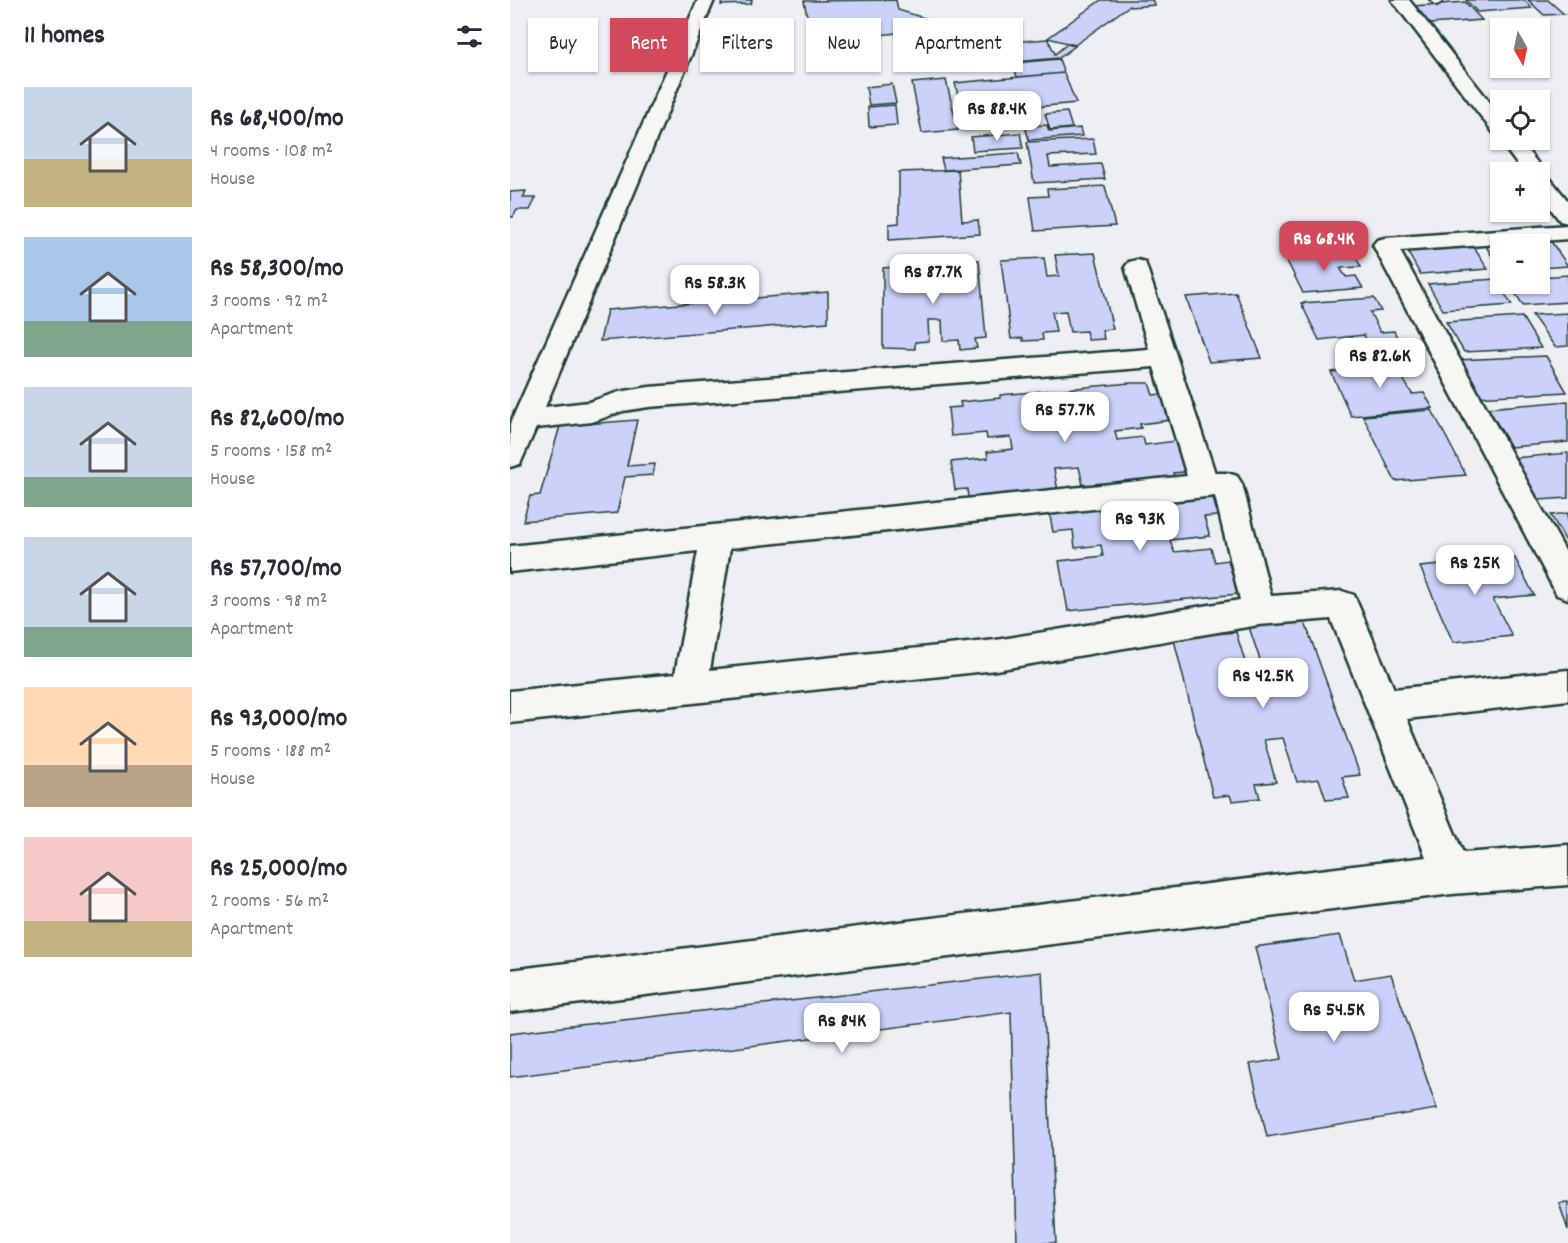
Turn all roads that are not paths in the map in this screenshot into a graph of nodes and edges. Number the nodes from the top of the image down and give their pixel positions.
1 (706, 0) edge
2 (1400, 0) edge
3 (1490, 115) edge
4 (1517, 150) edge
5 (1526, 162) edge
6 (1550, 192) edge
7 (1568, 216) edge
8 (1568, 232) edge
9 (1137, 267) dead end
10 (1168, 365) junction
11 (526, 419) junction
12 (510, 456) edge
13 (1204, 485) junction
14 (716, 538) junction
15 (510, 559) edge
16 (1568, 586) edge
17 (1259, 610) junction
18 (1568, 685) edge
19 (690, 686) junction
20 (1385, 706) junction
21 (510, 707) edge
22 (1568, 865) edge
23 (1452, 874) junction
24 (510, 991) edge

1 - 11 street
2 - 3 street
4 - 5 street
6 - 7 street
8 - 16 street
9 - 10 street
10 - 11 street
10 - 13 street
11 - 12 street
13 - 14 street
13 - 17 street
14 - 15 street
14 - 19 street
17 - 19 street
17 - 20 street
18 - 20 street
19 - 21 street
20 - 23 street
22 - 23 street
23 - 24 street

